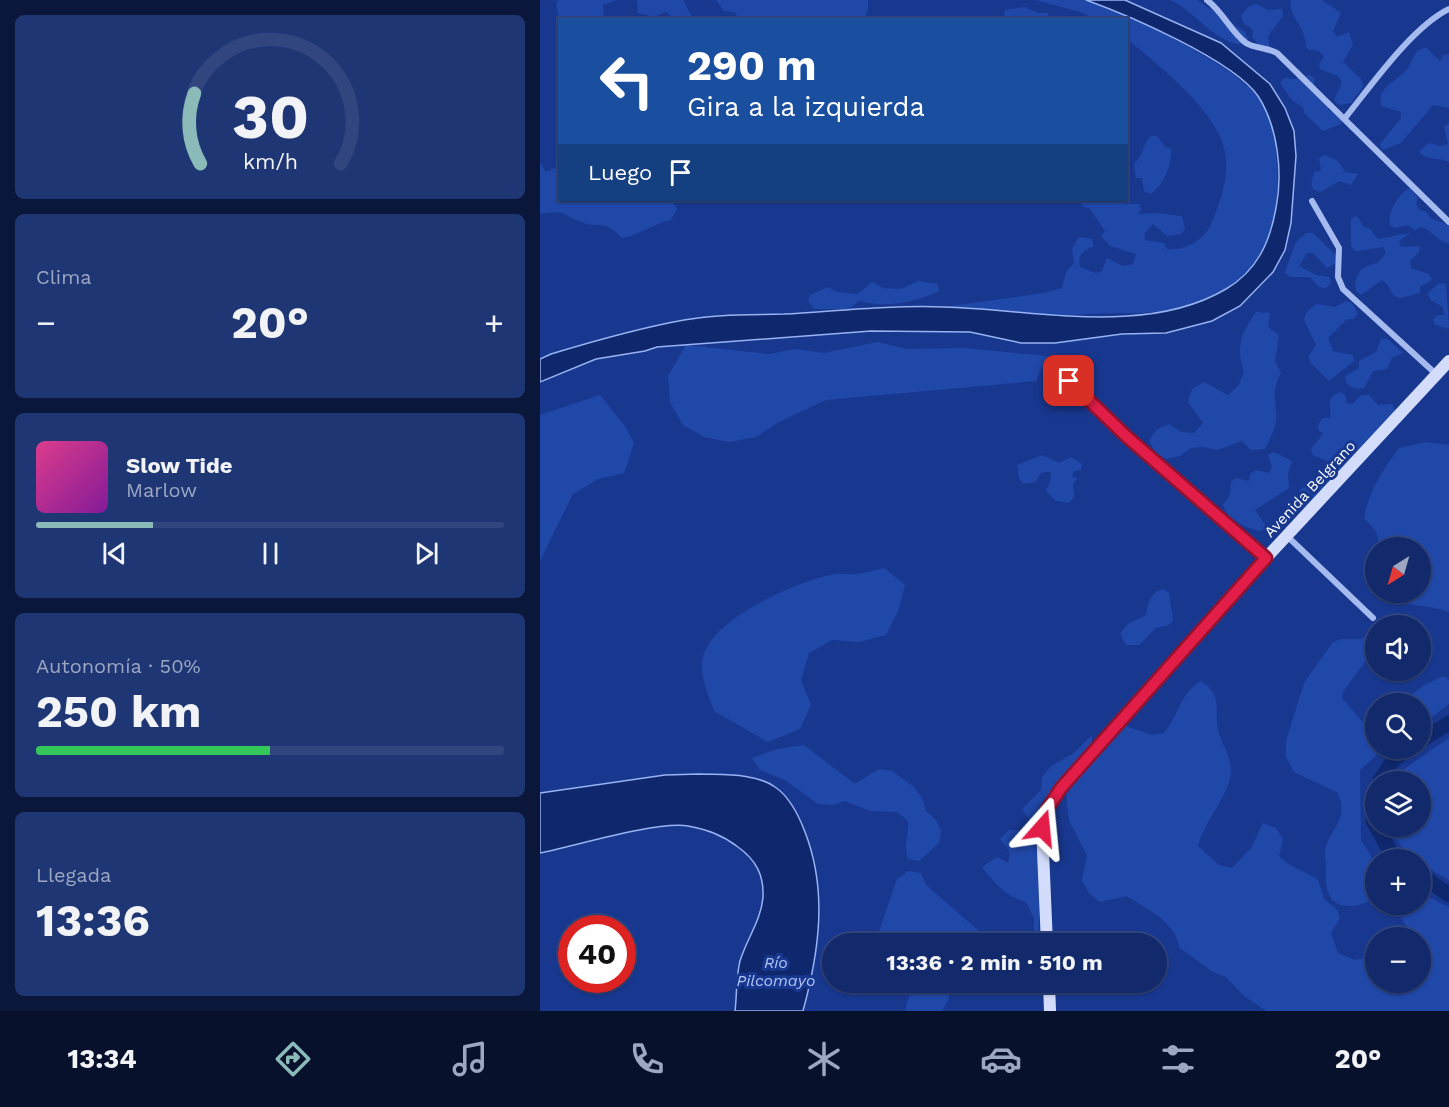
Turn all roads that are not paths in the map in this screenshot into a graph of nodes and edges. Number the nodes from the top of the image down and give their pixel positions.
1 (1208, 0) edge
2 (1448, 9) edge
3 (1345, 118) junction
4 (1312, 201) dead end
5 (1449, 222) edge
6 (1449, 360) edge
7 (1436, 374) junction
8 (1069, 381) dead end
9 (1287, 536) junction
10 (1266, 558) junction
11 (1370, 615) edge
12 (1047, 933) edge
13 (1049, 993) edge
14 (1050, 1011) edge

1 - 3 street
2 - 3 street
3 - 5 street
4 - 7 street
6 - 7 street, Avenida Belgrano
7 - 9 street, Avenida Belgrano
8 - 10 street
9 - 10 street, Avenida Belgrano
9 - 11 street
10 - 12 street, Avenida Belgrano
13 - 14 street

